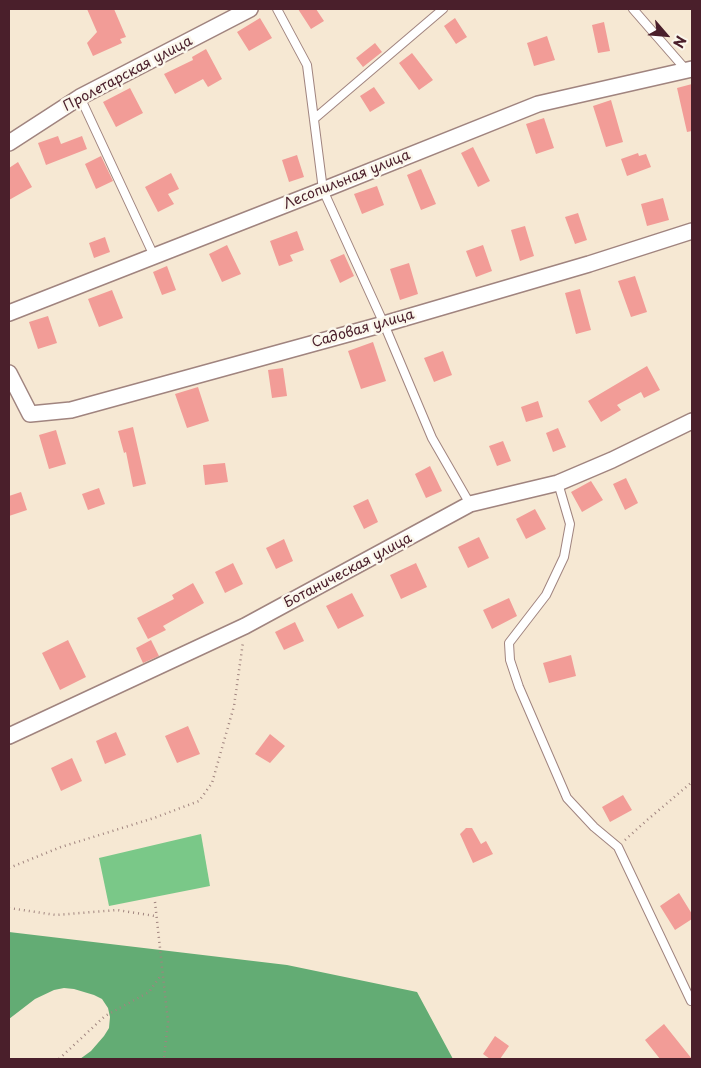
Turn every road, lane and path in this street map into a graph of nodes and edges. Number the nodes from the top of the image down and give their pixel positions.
1 (250, 9) edge
2 (277, 9) edge
3 (443, 9) edge
4 (633, 9) edge
5 (690, 72) edge
6 (80, 97) junction
7 (314, 119) junction
8 (9, 143) edge
9 (323, 190) junction
10 (692, 231) edge
11 (154, 256) junction
12 (9, 313) edge
13 (384, 324) junction
14 (9, 373) edge
15 (692, 421) edge
16 (558, 483) junction
17 (470, 504) junction
18 (245, 626) junction
19 (9, 736) edge
20 (692, 782) edge
21 (618, 847) junction
22 (9, 868) edge
23 (155, 902) dead end
24 (9, 908) edge
25 (156, 916) junction
26 (162, 974) junction
27 (691, 1001) edge
28 (60, 1059) edge
29 (164, 1059) edge

1 - 6 street, Пролетарская улица
2 - 7 lane
3 - 7 lane
4 - 5 lane
5 - 9 street, Лесопильная улица
6 - 8 street, Пролетарская улица
6 - 11 lane
7 - 9 lane
9 - 11 street, Лесопильная улица
9 - 13 lane
10 - 13 street, Садовая улица
11 - 12 street, Лесопильная улица
13 - 14 street, Садовая улица
13 - 17 lane
15 - 16 street, Ботаническая улица
16 - 17 street, Ботаническая улица
16 - 21 lane
17 - 18 street, Ботаническая улица
18 - 19 street, Ботаническая улица
18 - 22 path
20 - 21 path
21 - 27 lane
23 - 25 path
24 - 25 path
25 - 26 path
26 - 28 path
26 - 29 path

